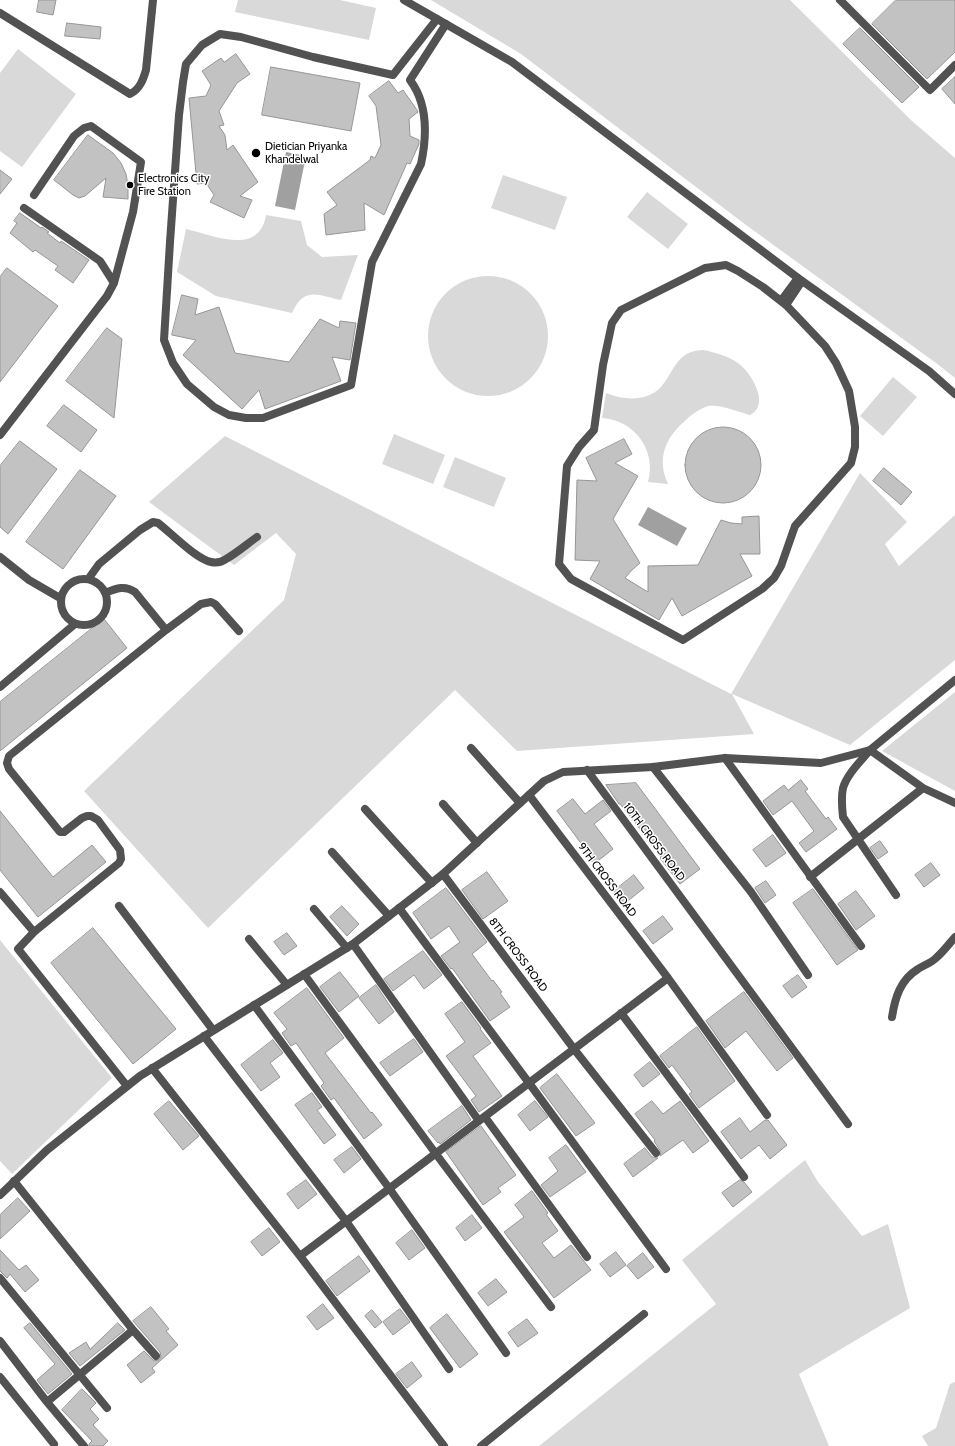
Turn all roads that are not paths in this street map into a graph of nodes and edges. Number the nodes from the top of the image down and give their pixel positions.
1 (153, 0) edge
2 (404, 0) edge
3 (840, 0) edge
4 (0, 13) edge
5 (438, 19) junction
6 (446, 24) junction
7 (955, 65) edge
8 (34, 195) dead end
9 (24, 208) dead end
10 (800, 279) junction
11 (114, 283) junction
12 (783, 303) junction
13 (955, 394) edge
14 (0, 435) edge
15 (257, 537) dead end
16 (0, 557) edge
17 (89, 578) junction
18 (105, 593) junction
19 (60, 598) junction
20 (75, 624) junction
21 (166, 630) junction
22 (239, 631) dead end
23 (955, 680) edge
24 (0, 687) edge
25 (471, 748) dead end
26 (870, 750) junction
27 (725, 758) junction
28 (653, 767) junction
29 (587, 770) junction
30 (923, 788) junction
31 (529, 795) junction
32 (520, 803) junction
33 (955, 803) edge
34 (443, 804) dead end
35 (365, 809) dead end
36 (858, 839) junction
37 (477, 843) junction
38 (332, 852) dead end
39 (443, 874) junction
40 (810, 877) junction
41 (432, 882) junction
42 (0, 892) edge
43 (896, 895) dead end
44 (118, 906) dead end
45 (399, 908) junction
46 (314, 909) dead end
47 (389, 916) junction
48 (34, 932) junction
49 (955, 937) edge
50 (249, 939) dead end
51 (350, 946) junction
52 (861, 946) dead end
53 (304, 974) junction
54 (808, 975) dead end
55 (668, 978) junction
56 (287, 985) junction
57 (254, 1005) junction
58 (621, 1013) junction
59 (892, 1017) dead end
60 (213, 1030) junction
61 (204, 1036) junction
62 (574, 1049) junction
63 (152, 1068) junction
64 (529, 1083) junction
65 (127, 1086) junction
66 (766, 1115) dead end
67 (482, 1119) junction
68 (848, 1124) dead end
69 (656, 1153) dead end
70 (436, 1154) junction
71 (744, 1177) dead end
72 (14, 1181) junction
73 (389, 1188) junction
74 (0, 1195) edge
75 (346, 1221) junction
76 (300, 1256) junction
77 (587, 1257) dead end
78 (666, 1269) dead end
79 (0, 1278) edge
80 (551, 1307) dead end
81 (644, 1314) dead end
82 (134, 1330) junction
83 (0, 1341) edge
84 (506, 1353) dead end
85 (156, 1356) dead end
86 (449, 1369) dead end
87 (79, 1374) junction
88 (0, 1377) edge
89 (47, 1402) junction
90 (107, 1408) dead end
91 (54, 1444) dead end
92 (84, 1446) edge
93 (444, 1446) edge
94 (481, 1446) edge

1 - 4 street
2 - 5 street
3 - 7 street
5 - 6 street
5 - 6 street
6 - 10 street
8 - 11 street
9 - 11 street
10 - 12 street
10 - 13 street
11 - 14 street
12 - 12 street
15 - 17 street
16 - 19 street
17 - 18 street
17 - 19 street
18 - 20 street
18 - 21 street
19 - 20 street
20 - 24 street
21 - 22 street
21 - 48 street
23 - 26 street
25 - 32 street
26 - 27 street
26 - 30 street
26 - 36 street
27 - 28 street
27 - 40 street
28 - 29 street
28 - 54 street
29 - 31 street
29 - 68 street, 10TH CROSS ROAD
30 - 33 street
30 - 36 street
31 - 32 street
31 - 55 street, 9TH CROSS ROAD
32 - 37 street
34 - 37 street
35 - 41 street
36 - 40 street
36 - 43 street
37 - 39 street
38 - 47 street
39 - 41 street
39 - 62 street, 8TH CROSS ROAD
40 - 52 street
41 - 45 street
42 - 48 street
44 - 60 street
45 - 47 street
45 - 64 street
46 - 51 street
47 - 51 street
48 - 65 street
49 - 59 street
50 - 56 street
51 - 53 street
51 - 67 street
53 - 56 street
53 - 70 street
55 - 58 street
55 - 66 street, 9TH CROSS ROAD
56 - 57 street
57 - 60 street
57 - 73 street
58 - 62 street
58 - 71 street
60 - 61 street
61 - 63 street
61 - 75 street
62 - 64 street
62 - 69 street, 8TH CROSS ROAD
63 - 65 street
63 - 76 street
64 - 67 street
64 - 78 street
65 - 72 street
67 - 70 street
67 - 77 street
70 - 73 street
70 - 80 street
72 - 74 street
72 - 82 street
73 - 75 street
73 - 84 street
75 - 76 street
75 - 86 street
76 - 93 street
79 - 87 street
81 - 94 street
82 - 85 street
82 - 87 street
83 - 89 street
87 - 89 street
87 - 90 street
88 - 91 street
89 - 92 street

